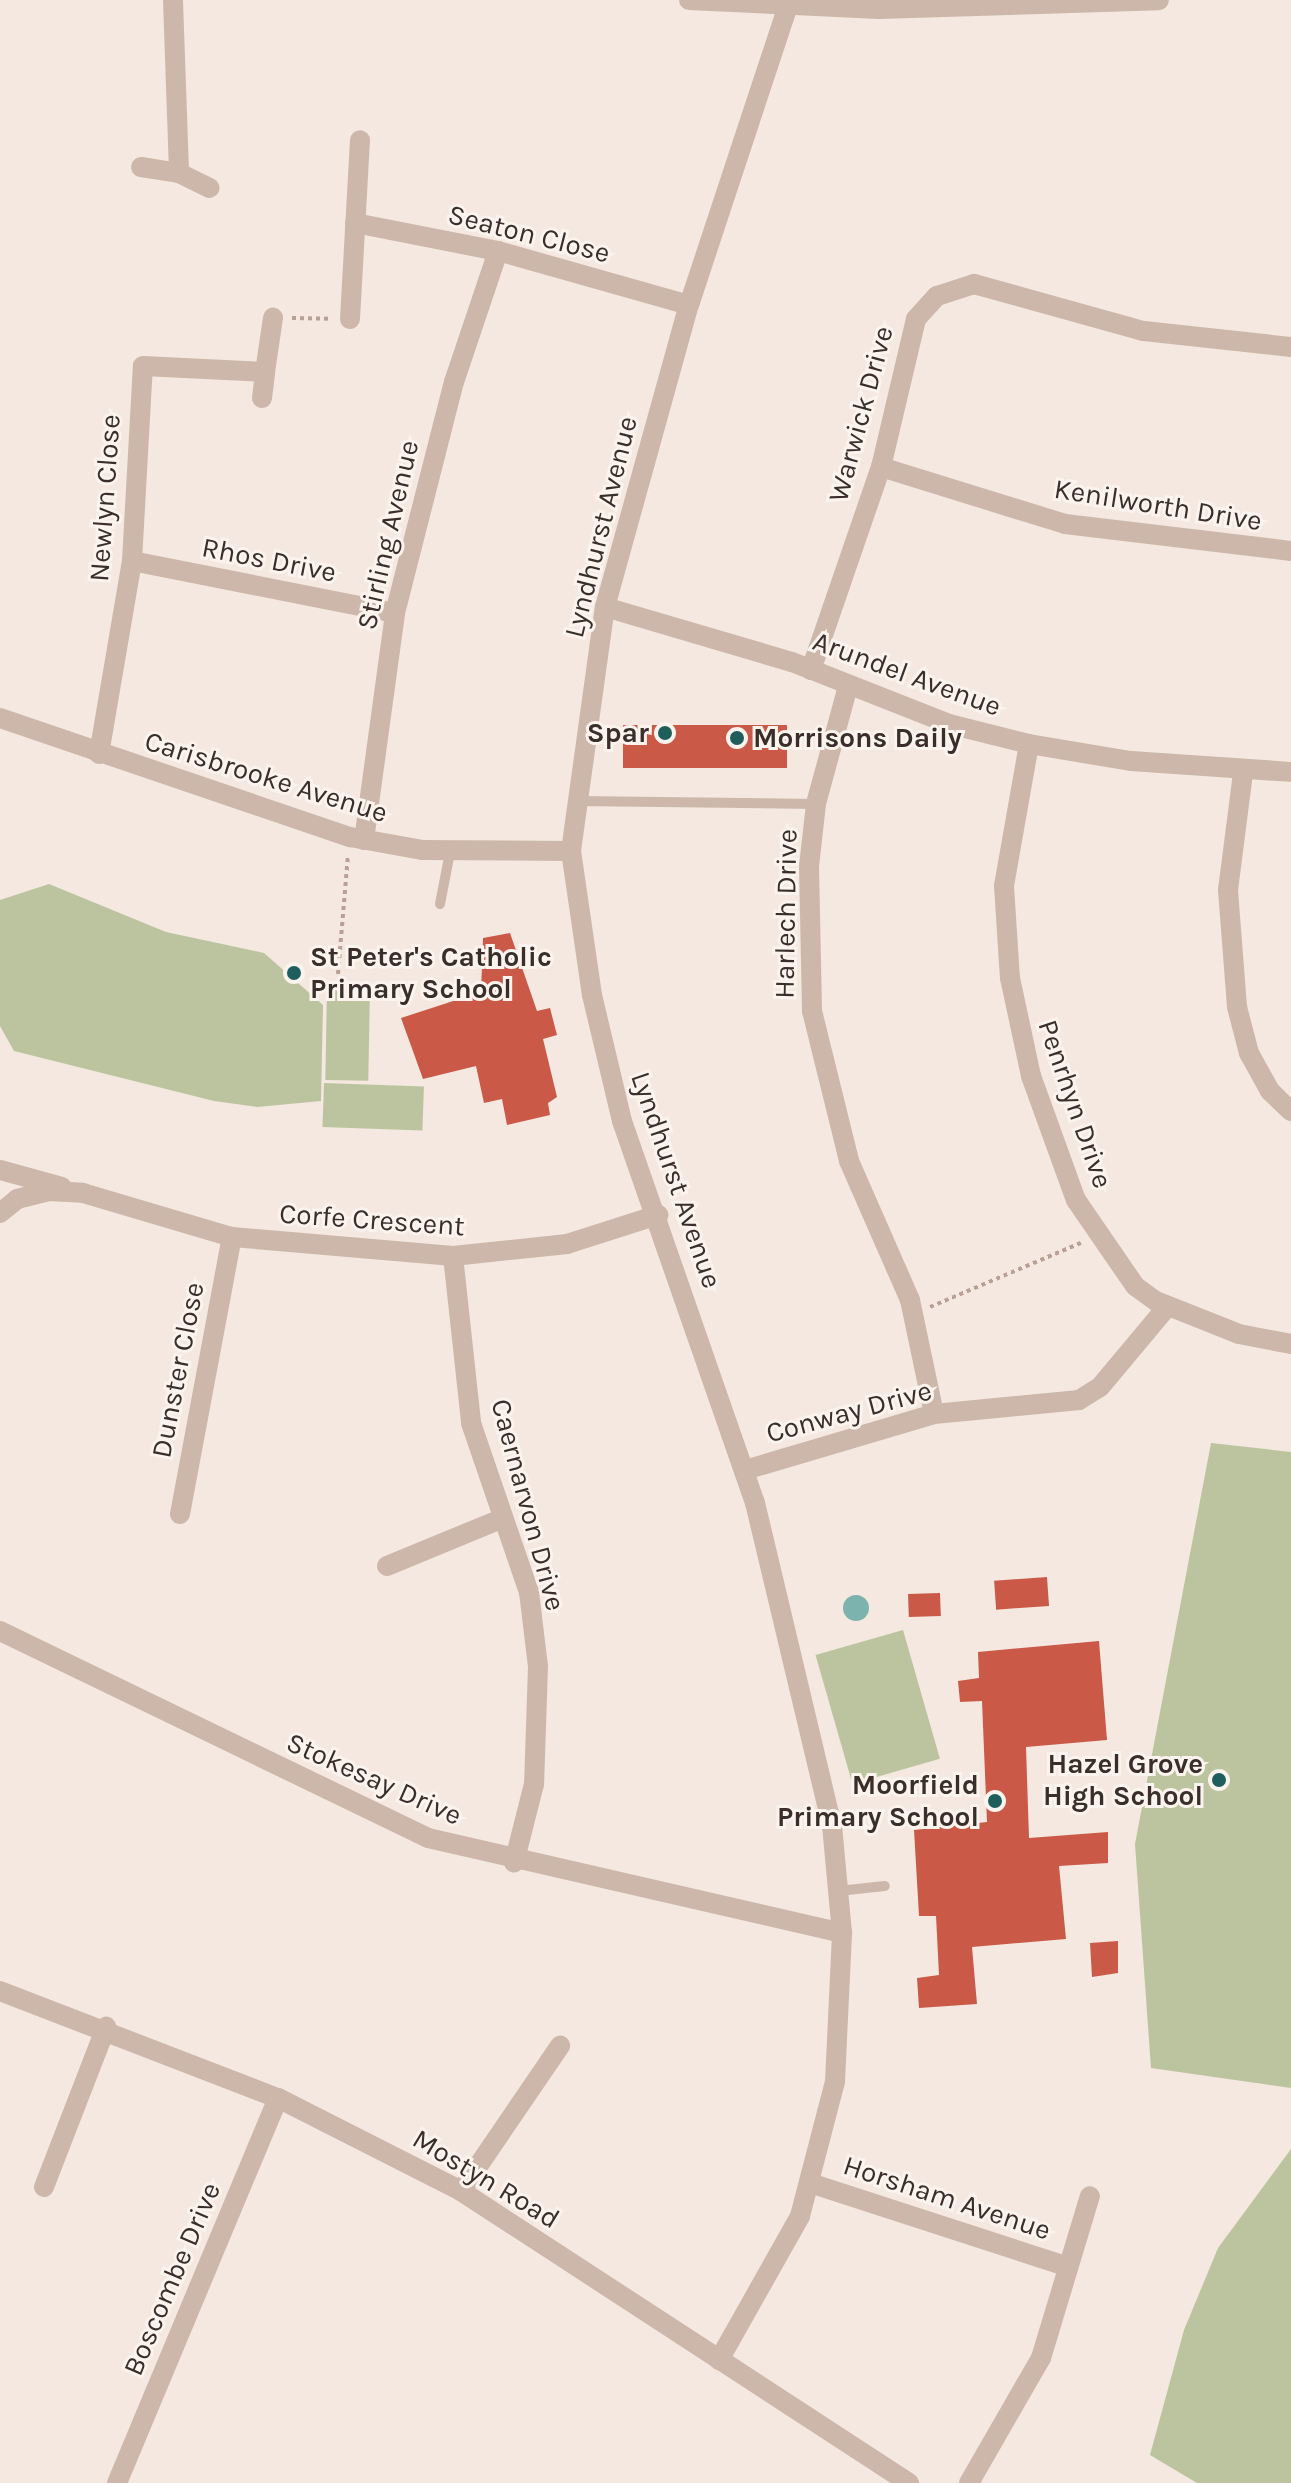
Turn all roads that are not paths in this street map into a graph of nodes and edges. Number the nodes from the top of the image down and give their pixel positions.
1 (173, 0) edge
2 (689, 0) edge
3 (1159, 0) edge
4 (789, 3) edge
5 (360, 140) dead end
6 (141, 167) dead end
7 (179, 173) junction
8 (210, 188) dead end
9 (355, 223) junction
10 (498, 251) junction
11 (689, 305) junction
12 (273, 318) road end
13 (350, 319) road end
14 (1291, 347) edge
15 (265, 372) junction
16 (262, 398) dead end
17 (881, 467) junction
18 (1291, 551) edge
19 (132, 561) junction
20 (605, 607) junction
21 (395, 613) junction
22 (811, 670) junction
23 (848, 686) junction
24 (0, 718) edge
25 (1029, 744) junction
26 (99, 754) junction
27 (1291, 772) edge
28 (1243, 773) junction
29 (574, 801) junction
30 (816, 804) junction
31 (357, 838) junction
32 (571, 851) junction
33 (450, 852) junction
34 (440, 904) dead end
35 (1291, 1111) edge
36 (0, 1170) edge
37 (83, 1193) junction
38 (0, 1213) edge
39 (658, 1215) junction
40 (232, 1237) junction
41 (453, 1256) junction
42 (1166, 1308) junction
43 (1291, 1344) edge
44 (934, 1414) junction
45 (745, 1470) junction
46 (180, 1514) dead end
47 (501, 1519) junction
48 (387, 1566) dead end
49 (0, 1631) edge
50 (514, 1863) junction
51 (885, 1886) dead end
52 (838, 1891) junction
53 (842, 1933) junction
54 (0, 1991) edge
55 (106, 2027) junction
56 (560, 2046) dead end
57 (278, 2098) junction
58 (810, 2183) junction
59 (44, 2187) dead end
60 (461, 2191) junction
61 (1090, 2196) dead end
62 (1065, 2266) junction
63 (719, 2360) junction
64 (900, 2481) edge
65 (117, 2483) edge
66 (969, 2483) edge

1 - 7 street
2 - 4 street
3 - 4 street
4 - 11 street, Lyndhurst Avenue
5 - 9 street
6 - 7 street
7 - 8 street
9 - 10 street, Seaton Close
9 - 13 street
10 - 11 street, Seaton Close
10 - 21 street, Stirling Avenue
11 - 20 street, Lyndhurst Avenue
12 - 15 street
14 - 17 street, Warwick Drive
15 - 16 street
15 - 19 street, Newlyn Close
17 - 18 street, Kenilworth Drive
17 - 22 street, Warwick Drive
19 - 21 street, Rhos Drive
19 - 26 street, Newlyn Close
20 - 22 street, Arundel Avenue
20 - 29 street, Lyndhurst Avenue
21 - 31 street, Stirling Avenue
22 - 23 street, Arundel Avenue
23 - 25 street, Arundel Avenue
23 - 30 street, Harlech Drive
24 - 26 street, Carisbrooke Avenue
25 - 28 street, Arundel Avenue
25 - 42 street, Penrhyn Drive
26 - 31 street, Carisbrooke Avenue
27 - 28 street, Arundel Avenue
28 - 35 street
29 - 30 lane
29 - 32 street, Lyndhurst Avenue
30 - 44 street, Harlech Drive
31 - 33 street, Carisbrooke Avenue
32 - 33 street, Carisbrooke Avenue
32 - 39 street, Lyndhurst Avenue
33 - 34 lane
36 - 37 street, Corfe Crescent
37 - 38 street, Corfe Crescent
37 - 40 street, Corfe Crescent
39 - 41 street, Corfe Crescent
39 - 45 street, Lyndhurst Avenue
40 - 41 street, Corfe Crescent
40 - 46 street, Dunster Close
41 - 47 street, Caernarvon Drive
42 - 43 street
42 - 44 street, Conway Drive
44 - 45 street, Conway Drive
45 - 52 street, Lyndhurst Avenue
47 - 48 street
47 - 50 street, Caernarvon Drive
49 - 50 street, Stokesay Drive
50 - 53 street, Stokesay Drive
51 - 52 lane
52 - 53 street, Lyndhurst Avenue
53 - 58 street, Lyndhurst Avenue
54 - 55 street, Mostyn Road
55 - 57 street, Mostyn Road
55 - 59 street
56 - 60 street
57 - 60 street, Mostyn Road
57 - 65 street, Boscombe Drive
58 - 62 street, Horsham Avenue
58 - 63 street, Lyndhurst Avenue
60 - 63 street, Mostyn Road
61 - 62 street
62 - 66 street
63 - 64 street, Mostyn Road

